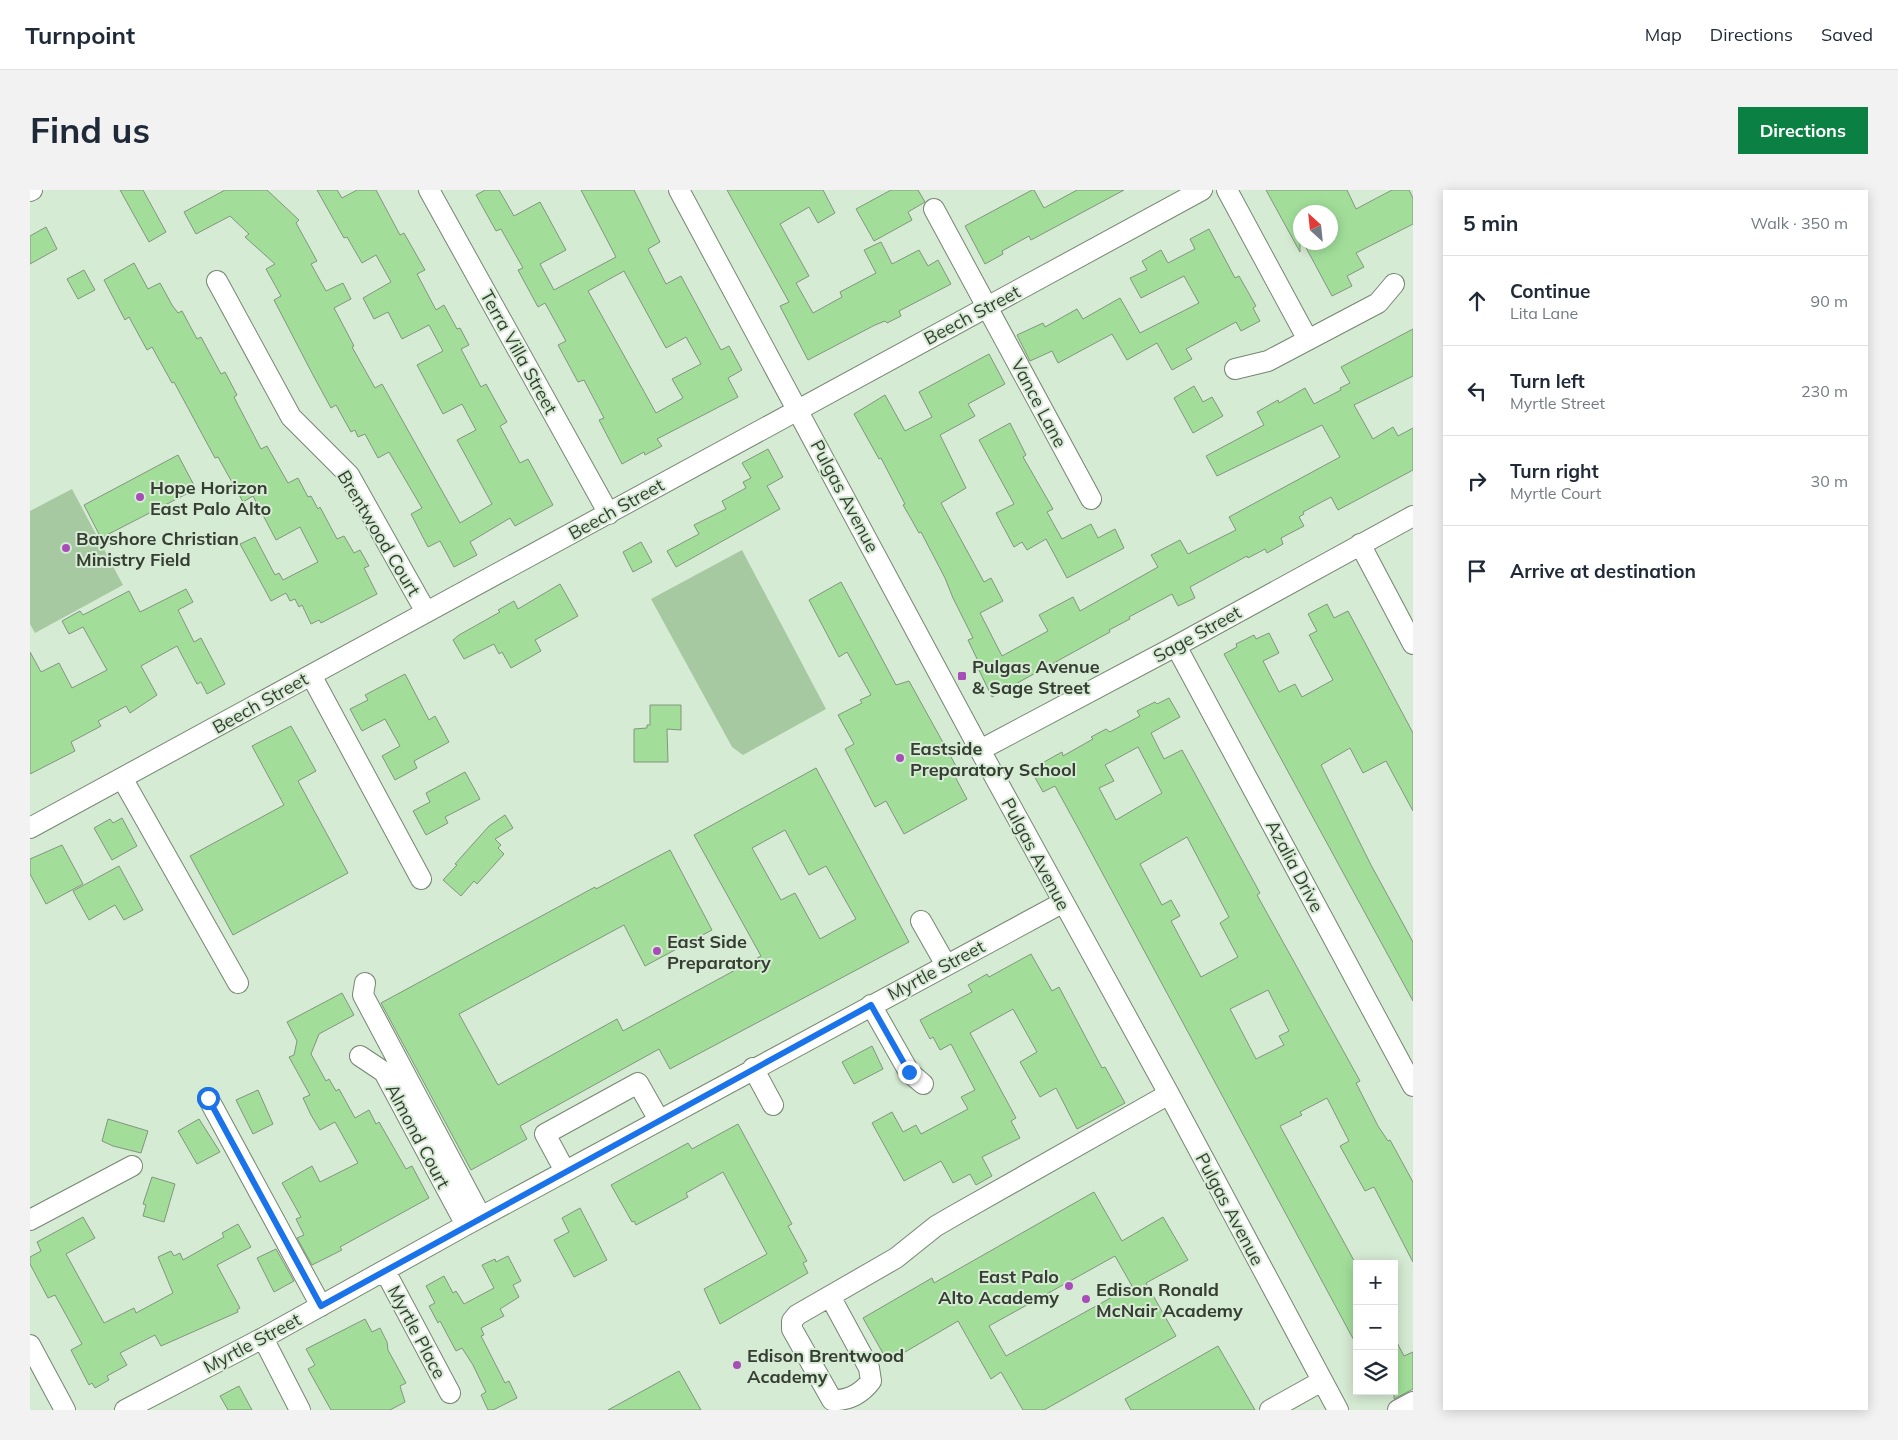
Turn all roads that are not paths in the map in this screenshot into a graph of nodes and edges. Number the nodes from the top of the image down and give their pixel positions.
1 (429, 190) edge
2 (680, 190) edge
3 (1202, 190) edge
4 (1227, 190) edge
5 (934, 209) dead end
6 (217, 281) dead end
7 (1394, 284) dead end
8 (988, 307) junction
9 (1308, 340) junction
10 (1235, 369) dead end
11 (798, 409) junction
12 (1091, 499) dead end
13 (609, 514) junction
14 (1413, 516) edge
15 (1360, 544) junction
16 (426, 612) junction
17 (1413, 644) edge
18 (1176, 646) junction
19 (311, 675) junction
20 (980, 750) junction
21 (122, 778) junction
22 (30, 828) edge
23 (420, 879) dead end
24 (1062, 902) junction
25 (921, 921) dead end
26 (946, 965) junction
27 (238, 983) dead end
28 (365, 983) dead end
29 (871, 1005) junction
30 (360, 1056) dead end
31 (754, 1068) junction
32 (923, 1084) dead end
33 (1413, 1086) edge
34 (1169, 1094) junction
35 (208, 1098) dead end
36 (773, 1105) dead end
37 (659, 1120) junction
38 (132, 1166) dead end
39 (565, 1171) junction
40 (30, 1220) edge
41 (474, 1221) junction
42 (385, 1271) junction
43 (831, 1298) junction
44 (321, 1306) junction
45 (263, 1338) junction
46 (30, 1345) edge
47 (1322, 1381) junction
48 (450, 1393) dead end
49 (1413, 1402) edge
50 (65, 1410) edge
51 (125, 1410) edge
52 (300, 1410) edge
53 (1270, 1410) edge
54 (1338, 1410) edge
55 (1398, 1410) edge

1 - 13 street, Terra Villa Street
2 - 11 street, Pulgas Avenue
3 - 8 street, Beech Street
4 - 9 street
5 - 8 street, Vance Lane
6 - 16 street, Brentwood Court
7 - 9 street
8 - 11 street, Beech Street
8 - 12 street, Vance Lane
9 - 10 street
11 - 13 street, Beech Street
11 - 20 street, Pulgas Avenue
13 - 16 street, Beech Street
14 - 15 street, Sage Street
15 - 17 street
15 - 18 street, Sage Street
16 - 19 street, Beech Street
18 - 20 street, Sage Street
18 - 33 street, Azalia Drive
19 - 21 street, Beech Street
19 - 23 street
20 - 24 street, Pulgas Avenue
21 - 22 street, Beech Street
21 - 27 street
24 - 26 street, Myrtle Street
24 - 34 street, Pulgas Avenue
25 - 26 street
26 - 29 street, Myrtle Street
28 - 41 street
29 - 31 street, Myrtle Street
29 - 32 street
30 - 41 street, Almond Court
31 - 36 street
31 - 37 street, Myrtle Street
34 - 43 street
34 - 47 street, Pulgas Avenue
35 - 44 street
37 - 39 street, Myrtle Street
37 - 39 street
38 - 40 street
39 - 41 street, Myrtle Street
41 - 42 street, Myrtle Street
42 - 44 street, Myrtle Street
42 - 48 street, Myrtle Place
43 - 43 street
44 - 45 street, Myrtle Street
45 - 51 street, Myrtle Street
45 - 52 street
46 - 50 street
47 - 53 street
47 - 54 street, Pulgas Avenue
49 - 55 street

